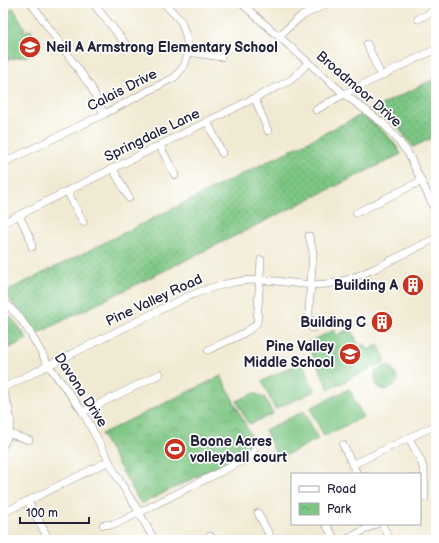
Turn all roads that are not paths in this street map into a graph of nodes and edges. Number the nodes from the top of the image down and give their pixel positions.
1 (31, 3) edge
2 (93, 3) edge
3 (164, 3) edge
4 (241, 3) edge
5 (328, 3) edge
6 (436, 15) edge
7 (418, 18) dead end
8 (279, 36) junction
9 (125, 43) dead end
10 (367, 44) dead end
11 (436, 49) edge
12 (189, 52) junction
13 (221, 56) dead end
14 (308, 63) junction
15 (381, 76) junction
16 (344, 94) junction
17 (255, 99) junction
18 (316, 110) dead end
19 (104, 114) junction
20 (208, 122) junction
21 (268, 130) dead end
22 (160, 146) junction
23 (222, 153) dead end
24 (3, 163) edge
25 (113, 169) junction
26 (175, 176) dead end
27 (421, 181) junction
28 (67, 191) junction
29 (129, 198) dead end
30 (436, 212) edge
31 (356, 213) dead end
32 (19, 215) junction
33 (3, 222) edge
34 (83, 222) dead end
35 (309, 236) dead end
36 (436, 238) edge
37 (32, 247) dead end
38 (261, 260) dead end
39 (259, 280) junction
40 (312, 285) junction
41 (3, 300) edge
42 (312, 328) dead end
43 (208, 350) dead end
44 (49, 366) junction
45 (160, 374) dead end
46 (3, 388) edge
47 (3, 392) edge
48 (83, 412) junction
49 (436, 425) edge
50 (9, 434) junction
51 (409, 438) junction
52 (29, 440) dead end
53 (3, 445) edge
54 (343, 445) dead end
55 (254, 451) dead end
56 (108, 461) junction
57 (352, 465) junction
58 (356, 473) edge
59 (425, 498) dead end
60 (28, 501) junction
61 (139, 512) junction
62 (3, 513) edge
63 (258, 513) dead end
64 (103, 525) dead end
65 (327, 525) edge
66 (374, 525) edge
67 (382, 525) edge
68 (48, 540) edge
69 (154, 540) edge
70 (272, 540) edge
71 (335, 540) edge
72 (345, 540) edge
73 (390, 540) edge

1 - 19 street
2 - 9 street
3 - 12 street
4 - 8 street, Broadmoor Drive
5 - 8 street
6 - 7 street
8 - 14 street, Broadmoor Drive
10 - 15 street
11 - 15 street
12 - 13 street
12 - 19 street, Calais Drive
14 - 16 street, Broadmoor Drive
14 - 17 street, Springdale Lane
15 - 16 street
16 - 18 street
16 - 27 street, Broadmoor Drive
17 - 20 street, Springdale Lane
17 - 21 street
19 - 24 street, Calais Drive
20 - 22 street, Springdale Lane
20 - 23 street
22 - 25 street, Springdale Lane
22 - 26 street
25 - 28 street, Springdale Lane
25 - 29 street
27 - 30 street, Broadmoor Drive
27 - 31 street
28 - 32 street, Springdale Lane
28 - 34 street
32 - 33 street, Springdale Lane
32 - 37 street
35 - 40 street
36 - 40 street, Pine Valley Road
38 - 39 street
39 - 40 street, Pine Valley Road
39 - 43 street
39 - 44 street, Pine Valley Road
40 - 42 street
41 - 44 street, Davona Drive
44 - 46 street, Pine Valley Road
44 - 48 street, Davona Drive
45 - 48 street
47 - 50 street
48 - 56 street, Davona Drive
49 - 51 street
50 - 52 street
50 - 53 street
51 - 57 street
51 - 59 street
54 - 57 street
55 - 61 street
56 - 60 street
56 - 61 street, Davona Drive
57 - 58 street
60 - 62 street
60 - 68 street
61 - 64 street
61 - 69 street, Davona Drive
63 - 70 street
65 - 71 street
66 - 72 street
67 - 73 street

